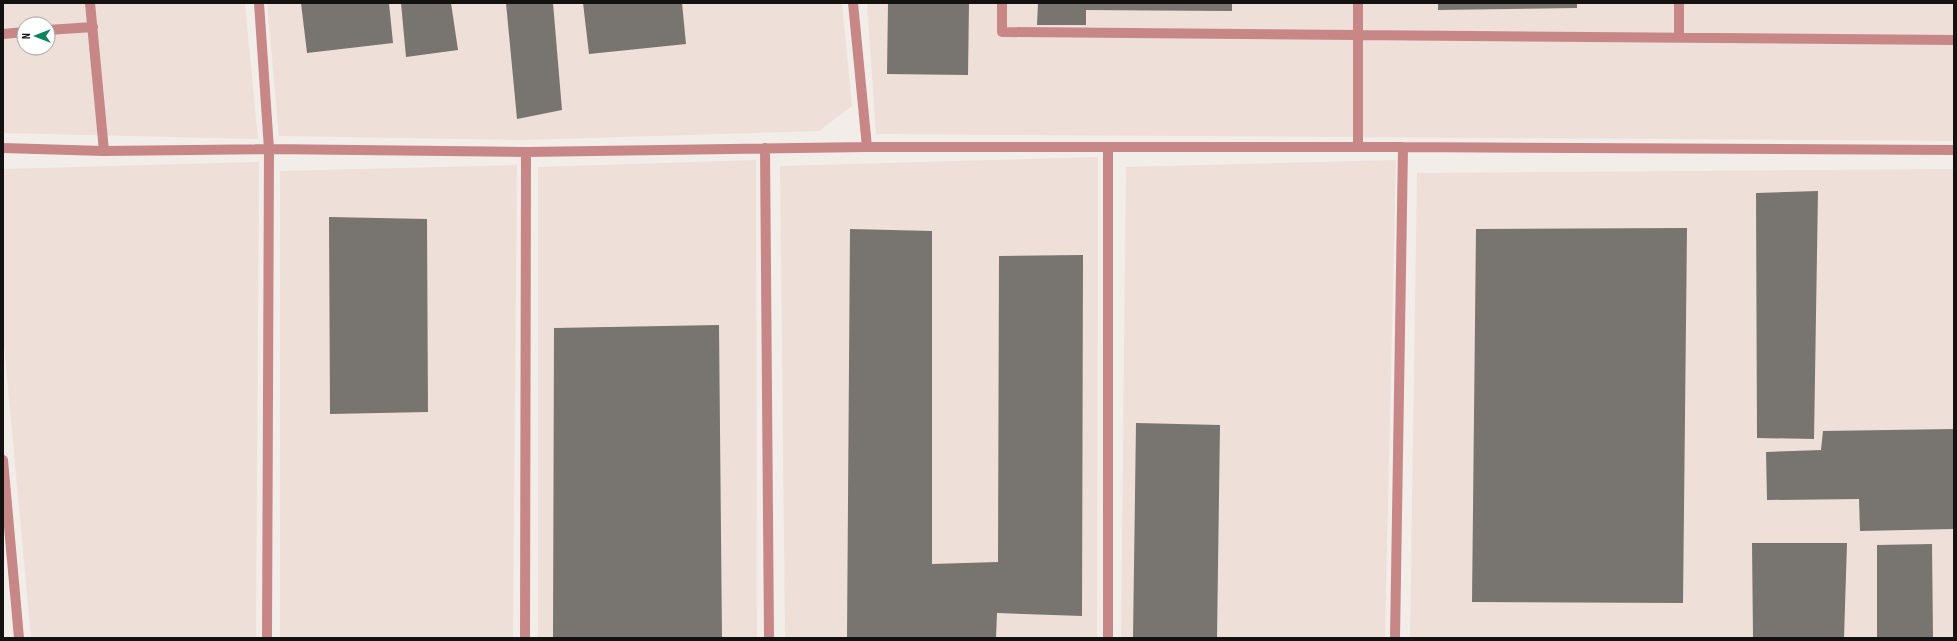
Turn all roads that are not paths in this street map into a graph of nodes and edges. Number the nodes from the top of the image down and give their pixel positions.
1 (90, 3) edge
2 (259, 3) edge
3 (853, 3) edge
4 (1002, 3) edge
5 (1358, 3) edge
6 (1679, 3) edge
7 (93, 26) junction
8 (56, 29) edge
9 (16, 33) edge
10 (3, 34) edge
11 (1358, 36) junction
12 (1679, 36) junction
13 (1954, 40) edge
14 (867, 147) junction
15 (1108, 147) junction
16 (1358, 147) junction
17 (1404, 147) junction
18 (3, 148) edge
19 (765, 148) junction
20 (269, 149) junction
21 (1954, 150) edge
22 (104, 151) junction
23 (526, 152) junction
24 (3, 460) edge
25 (18, 638) edge
26 (267, 638) edge
27 (525, 638) edge
28 (769, 638) edge
29 (1108, 638) edge
30 (1395, 638) edge

1 - 7 street
2 - 20 street
3 - 14 street
4 - 11 street
5 - 11 street
6 - 12 street
7 - 8 street
7 - 22 street
9 - 10 street
11 - 12 street
11 - 16 street
12 - 13 street
14 - 15 street
14 - 19 street
15 - 16 street
15 - 29 street
16 - 17 street
17 - 21 street
17 - 30 street
18 - 22 street
19 - 23 street
19 - 28 street
20 - 22 street
20 - 23 street
20 - 26 street
23 - 27 street
24 - 25 street

